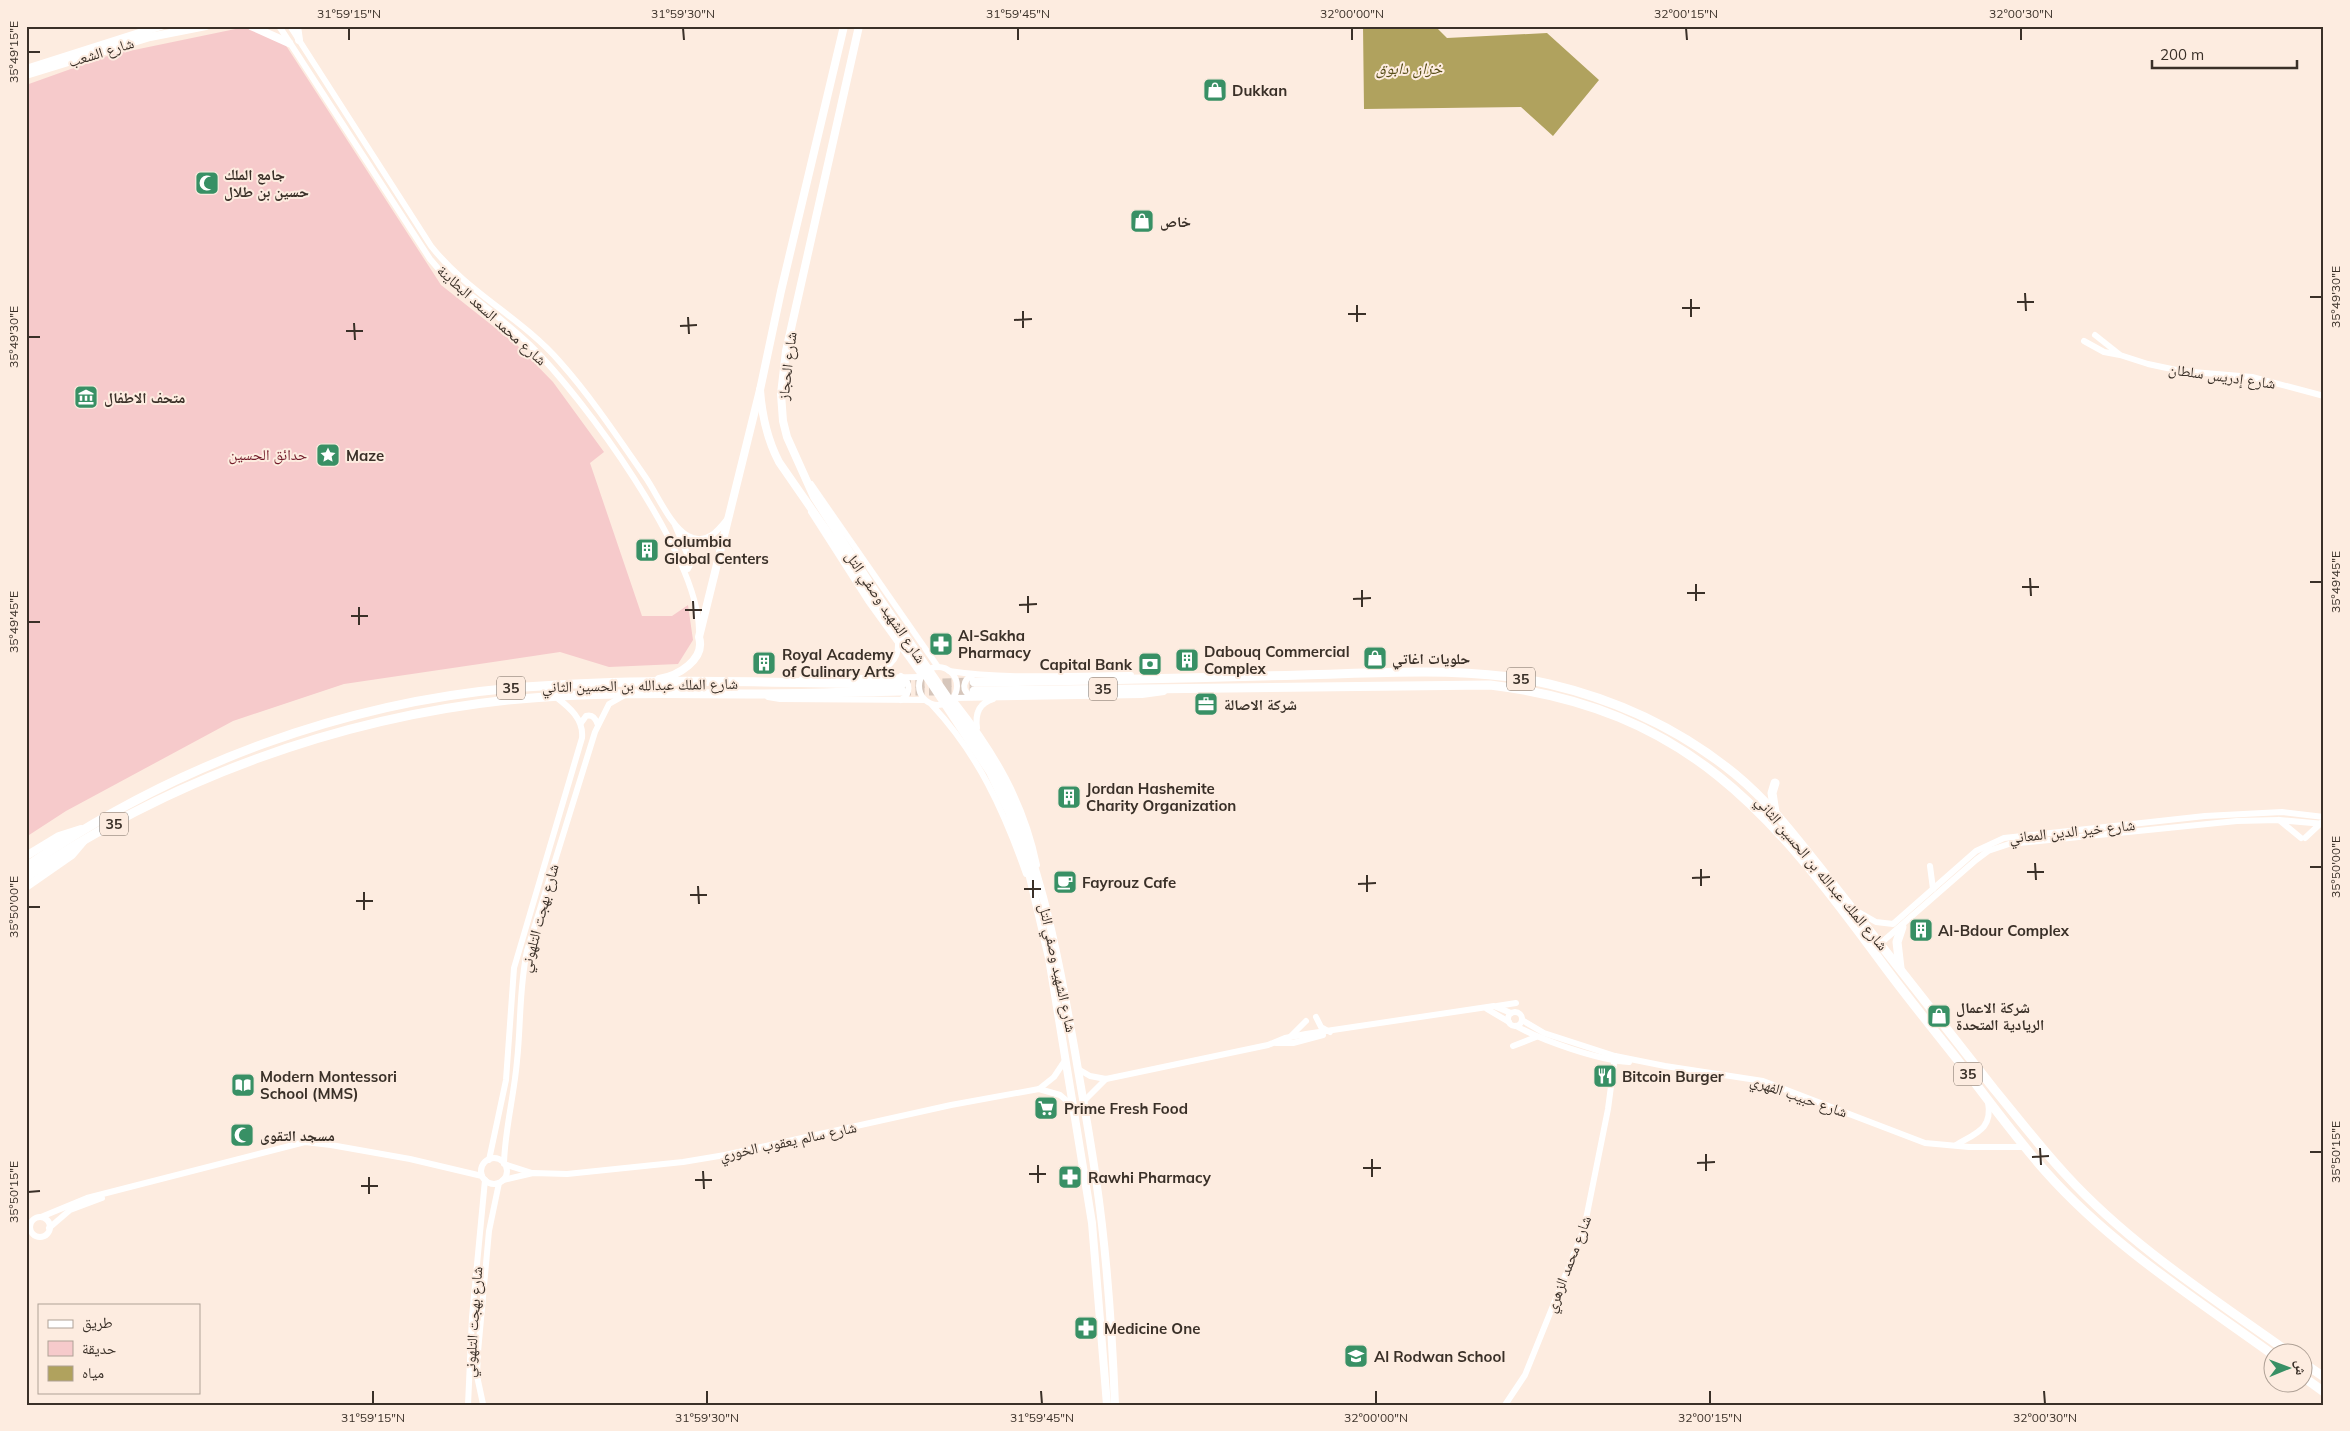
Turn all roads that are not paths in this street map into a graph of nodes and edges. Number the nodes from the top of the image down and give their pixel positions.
1 (161, 26) edge
2 (206, 26) edge
3 (251, 26) edge
4 (278, 26) edge
5 (290, 26) edge
6 (297, 26) edge
7 (844, 26) edge
8 (859, 26) edge
9 (299, 40) junction
10 (289, 43) junction
11 (26, 69) edge
12 (26, 75) edge
13 (2095, 334) dead end
14 (2084, 341) dead end
15 (2120, 355) junction
16 (760, 390) junction
17 (2324, 396) edge
18 (805, 475) junction
19 (646, 478) junction
20 (636, 484) junction
21 (806, 500) junction
22 (730, 515) junction
23 (674, 523) junction
24 (839, 542) junction
25 (683, 568) junction
26 (699, 637) junction
27 (898, 643) junction
28 (922, 644) junction
29 (910, 661) junction
30 (938, 667) junction
31 (949, 671) junction
32 (864, 676) junction
33 (921, 677) junction
34 (640, 682) junction
35 (749, 683) junction
36 (974, 686) junction
37 (901, 688) junction
38 (1182, 688) junction
39 (630, 693) junction
40 (556, 697) junction
41 (1002, 697) junction
42 (953, 698) junction
43 (924, 700) junction
44 (932, 705) junction
45 (971, 722) junction
46 (580, 723) junction
47 (598, 725) junction
48 (977, 729) junction
49 (958, 734) junction
50 (1775, 783) dead end
51 (1775, 813) junction
52 (2279, 820) junction
53 (2323, 821) edge
54 (81, 829) junction
55 (1021, 837) junction
56 (85, 839) junction
57 (26, 856) edge
58 (1930, 866) dead end
59 (26, 867) edge
60 (26, 876) edge
61 (26, 886) edge
62 (1934, 889) junction
63 (1042, 893) junction
64 (1034, 897) junction
65 (1854, 910) junction
66 (1902, 927) junction
67 (1881, 944) junction
68 (1873, 950) junction
69 (1901, 970) junction
70 (1516, 1003) dead end
71 (1491, 1008) junction
72 (1511, 1013) junction
73 (1316, 1017) dead end
74 (1522, 1020) junction
75 (1306, 1021) dead end
76 (1509, 1022) junction
77 (1516, 1026) junction
78 (1329, 1033) junction
79 (1291, 1037) junction
80 (1536, 1037) junction
81 (1276, 1043) junction
82 (1513, 1046) dead end
83 (1615, 1058) junction
84 (1066, 1059) junction
85 (1078, 1069) junction
86 (1106, 1079) junction
87 (1039, 1089) junction
88 (1988, 1100) junction
89 (1083, 1102) junction
90 (1074, 1108) junction
91 (1955, 1146) junction
92 (2025, 1147) junction
93 (488, 1160) junction
94 (504, 1164) junction
95 (533, 1173) junction
96 (484, 1178) junction
97 (501, 1181) junction
98 (122, 1190) junction
99 (41, 1217) junction
100 (28, 1227) edge
101 (49, 1228) junction
102 (30, 1237) edge
103 (1106, 1263) junction
104 (1096, 1264) junction
105 (1108, 1278) junction
106 (1098, 1279) junction
107 (2277, 1344) edge
108 (2262, 1347) edge
109 (2312, 1369) edge
110 (2324, 1377) edge
111 (2312, 1383) edge
112 (2324, 1392) edge
113 (483, 1404) edge
114 (469, 1405) edge
115 (1107, 1405) edge
116 (1115, 1405) edge
117 (1505, 1405) edge

1 - 11 main road, شارع الشعب
2 - 12 main road, شارع الشعب
3 - 10 main road
4 - 10 street, شارع محمد السعد البطاينة
5 - 9 street, شارع محمد السعد البطاينة
6 - 9 main road
7 - 16 main road, شارع الحجاز
8 - 18 main road, شارع الحجاز
9 - 19 street, شارع محمد السعد البطاينة
10 - 20 street, شارع محمد السعد البطاينة
13 - 15 street, شارع إدريس سلطان
14 - 15 street, شارع إدريس سلطان
15 - 17 street, شارع إدريس سلطان
16 - 21 main road, شارع الحجاز
16 - 22 main road, شارع الحجاز
18 - 24 main road, شارع الشهيد وصفي التل
18 - 28 street, شارع الحجاز
19 - 20 street
19 - 23 street, شارع محمد السعد البطاينة
20 - 25 street, شارع محمد السعد البطاينة
21 - 24 main road, شارع الشهيد وصفي التل
21 - 27 street, شارع الحجاز
22 - 23 street, شارع محمد السعد البطاينة
22 - 26 main road, شارع الحجاز
23 - 25 street
24 - 55 main road, شارع الشهيد وصفي التل
25 - 26 street, شارع محمد السعد البطاينة
26 - 34 main road, شارع الحجاز
27 - 29 street, شارع الحجاز
27 - 32 street
28 - 29 street
28 - 30 street, شارع الحجاز
29 - 33 street, شارع الحجاز
30 - 31 street
30 - 33 street
31 - 36 street
31 - 42 street
32 - 35 street
32 - 37 street
33 - 37 street
33 - 43 street
34 - 35 highway, شارع الملك عبدالله بن الحسين الثاني / 35
34 - 54 highway, شارع الملك عبدالله بن الحسين الثاني / 35
35 - 37 highway, شارع الملك عبدالله بن الحسين الثاني / 35
36 - 38 highway, شارع الملك عبدالله بن الحسين الثاني / 35
36 - 41 street
36 - 42 street
36 - 51 highway, شارع الملك عبدالله بن الحسين الثاني / 35
37 - 39 highway, شارع الملك عبدالله بن الحسين الثاني / 35
37 - 43 street
38 - 41 street
38 - 68 highway, شارع الملك عبدالله بن الحسين الثاني / 35
39 - 40 highway, شارع الملك عبدالله بن الحسين الثاني / 35
39 - 47 street, شارع بهجت التلهوني
40 - 46 street
40 - 56 highway, شارع الملك عبدالله بن الحسين الثاني / 35
41 - 48 street
42 - 44 street
42 - 45 street
43 - 44 street
44 - 49 street
45 - 48 street
45 - 49 street
46 - 47 street
46 - 93 street, شارع بهجت التلهوني
47 - 94 street, شارع بهجت التلهوني
48 - 63 street
49 - 64 street
50 - 51 highway
51 - 65 highway, شارع الملك عبدالله بن الحسين الثاني / 35
52 - 53 street, شارع خير الدين المعاني
52 - 53 street
52 - 66 street, شارع خير الدين المعاني
53 - 62 street, شارع خير الدين المعاني
54 - 57 main road
54 - 59 highway, شارع الملك عبدالله بن الحسين الثاني / 35
55 - 63 main road, شارع الشهيد وصفي التل
55 - 64 main road, شارع الشهيد وصفي التل
56 - 60 highway, شارع الملك عبدالله بن الحسين الثاني / 35
56 - 61 main road
58 - 62 street
62 - 65 street, شارع خير الدين المعاني
63 - 85 main road, شارع الشهيد وصفي التل
64 - 84 main road, شارع الشهيد وصفي التل
65 - 67 highway, شارع الملك عبدالله بن الحسين الثاني / 35
66 - 67 street, شارع خير الدين المعاني
66 - 69 highway
67 - 68 street, شارع خير الدين المعاني
67 - 69 highway, شارع الملك عبدالله بن الحسين الثاني / 35
68 - 88 highway, شارع الملك عبدالله بن الحسين الثاني / 35
69 - 107 highway, شارع الملك عبدالله بن الحسين الثاني / 35
70 - 71 street
71 - 72 street
71 - 76 street
71 - 78 street
72 - 74 street
72 - 76 street
73 - 78 street
74 - 77 street
74 - 83 street, شارع حبيب الفهري
75 - 79 street
76 - 77 street
77 - 80 street, شارع حبيب الفهري
78 - 79 street
78 - 81 street
79 - 81 street
80 - 82 street
80 - 83 street, شارع حبيب الفهري
81 - 86 street
83 - 91 street, شارع حبيب الفهري
83 - 117 street, شارع محمد الزهري
84 - 87 street
84 - 90 main road, شارع الشهيد وصفي التل
85 - 86 street
85 - 89 main road, شارع الشهيد وصفي التل
86 - 89 street
87 - 90 street, شارع سالم يعقوب الخوري
87 - 95 street, شارع سالم يعقوب الخوري
88 - 91 street
88 - 92 highway, شارع الملك عبدالله بن الحسين الثاني / 35
89 - 103 main road, شارع الشهيد وصفي التل
90 - 104 main road, شارع الشهيد وصفي التل
91 - 92 street, شارع حبيب الفهري
92 - 108 highway, شارع الملك عبدالله بن الحسين الثاني / 35
93 - 94 street
93 - 96 street
94 - 95 street, شارع سالم يعقوب الخوري
94 - 97 street
95 - 97 street, شارع سالم يعقوب الخوري
96 - 97 street
96 - 98 street
96 - 114 street, شارع بهجت التلهوني
97 - 113 street, شارع بهجت التلهوني
98 - 99 street
98 - 101 street
99 - 100 street
99 - 101 street
100 - 102 street
101 - 102 street
103 - 104 main road
103 - 105 main road, شارع الشهيد وصفي التل
104 - 106 main road, شارع الشهيد وصفي التل
105 - 106 main road
105 - 116 main road, شارع الشهيد وصفي التل
106 - 115 main road, شارع الشهيد وصفي التل
109 - 110 highway
111 - 112 highway
113 - 114 street

